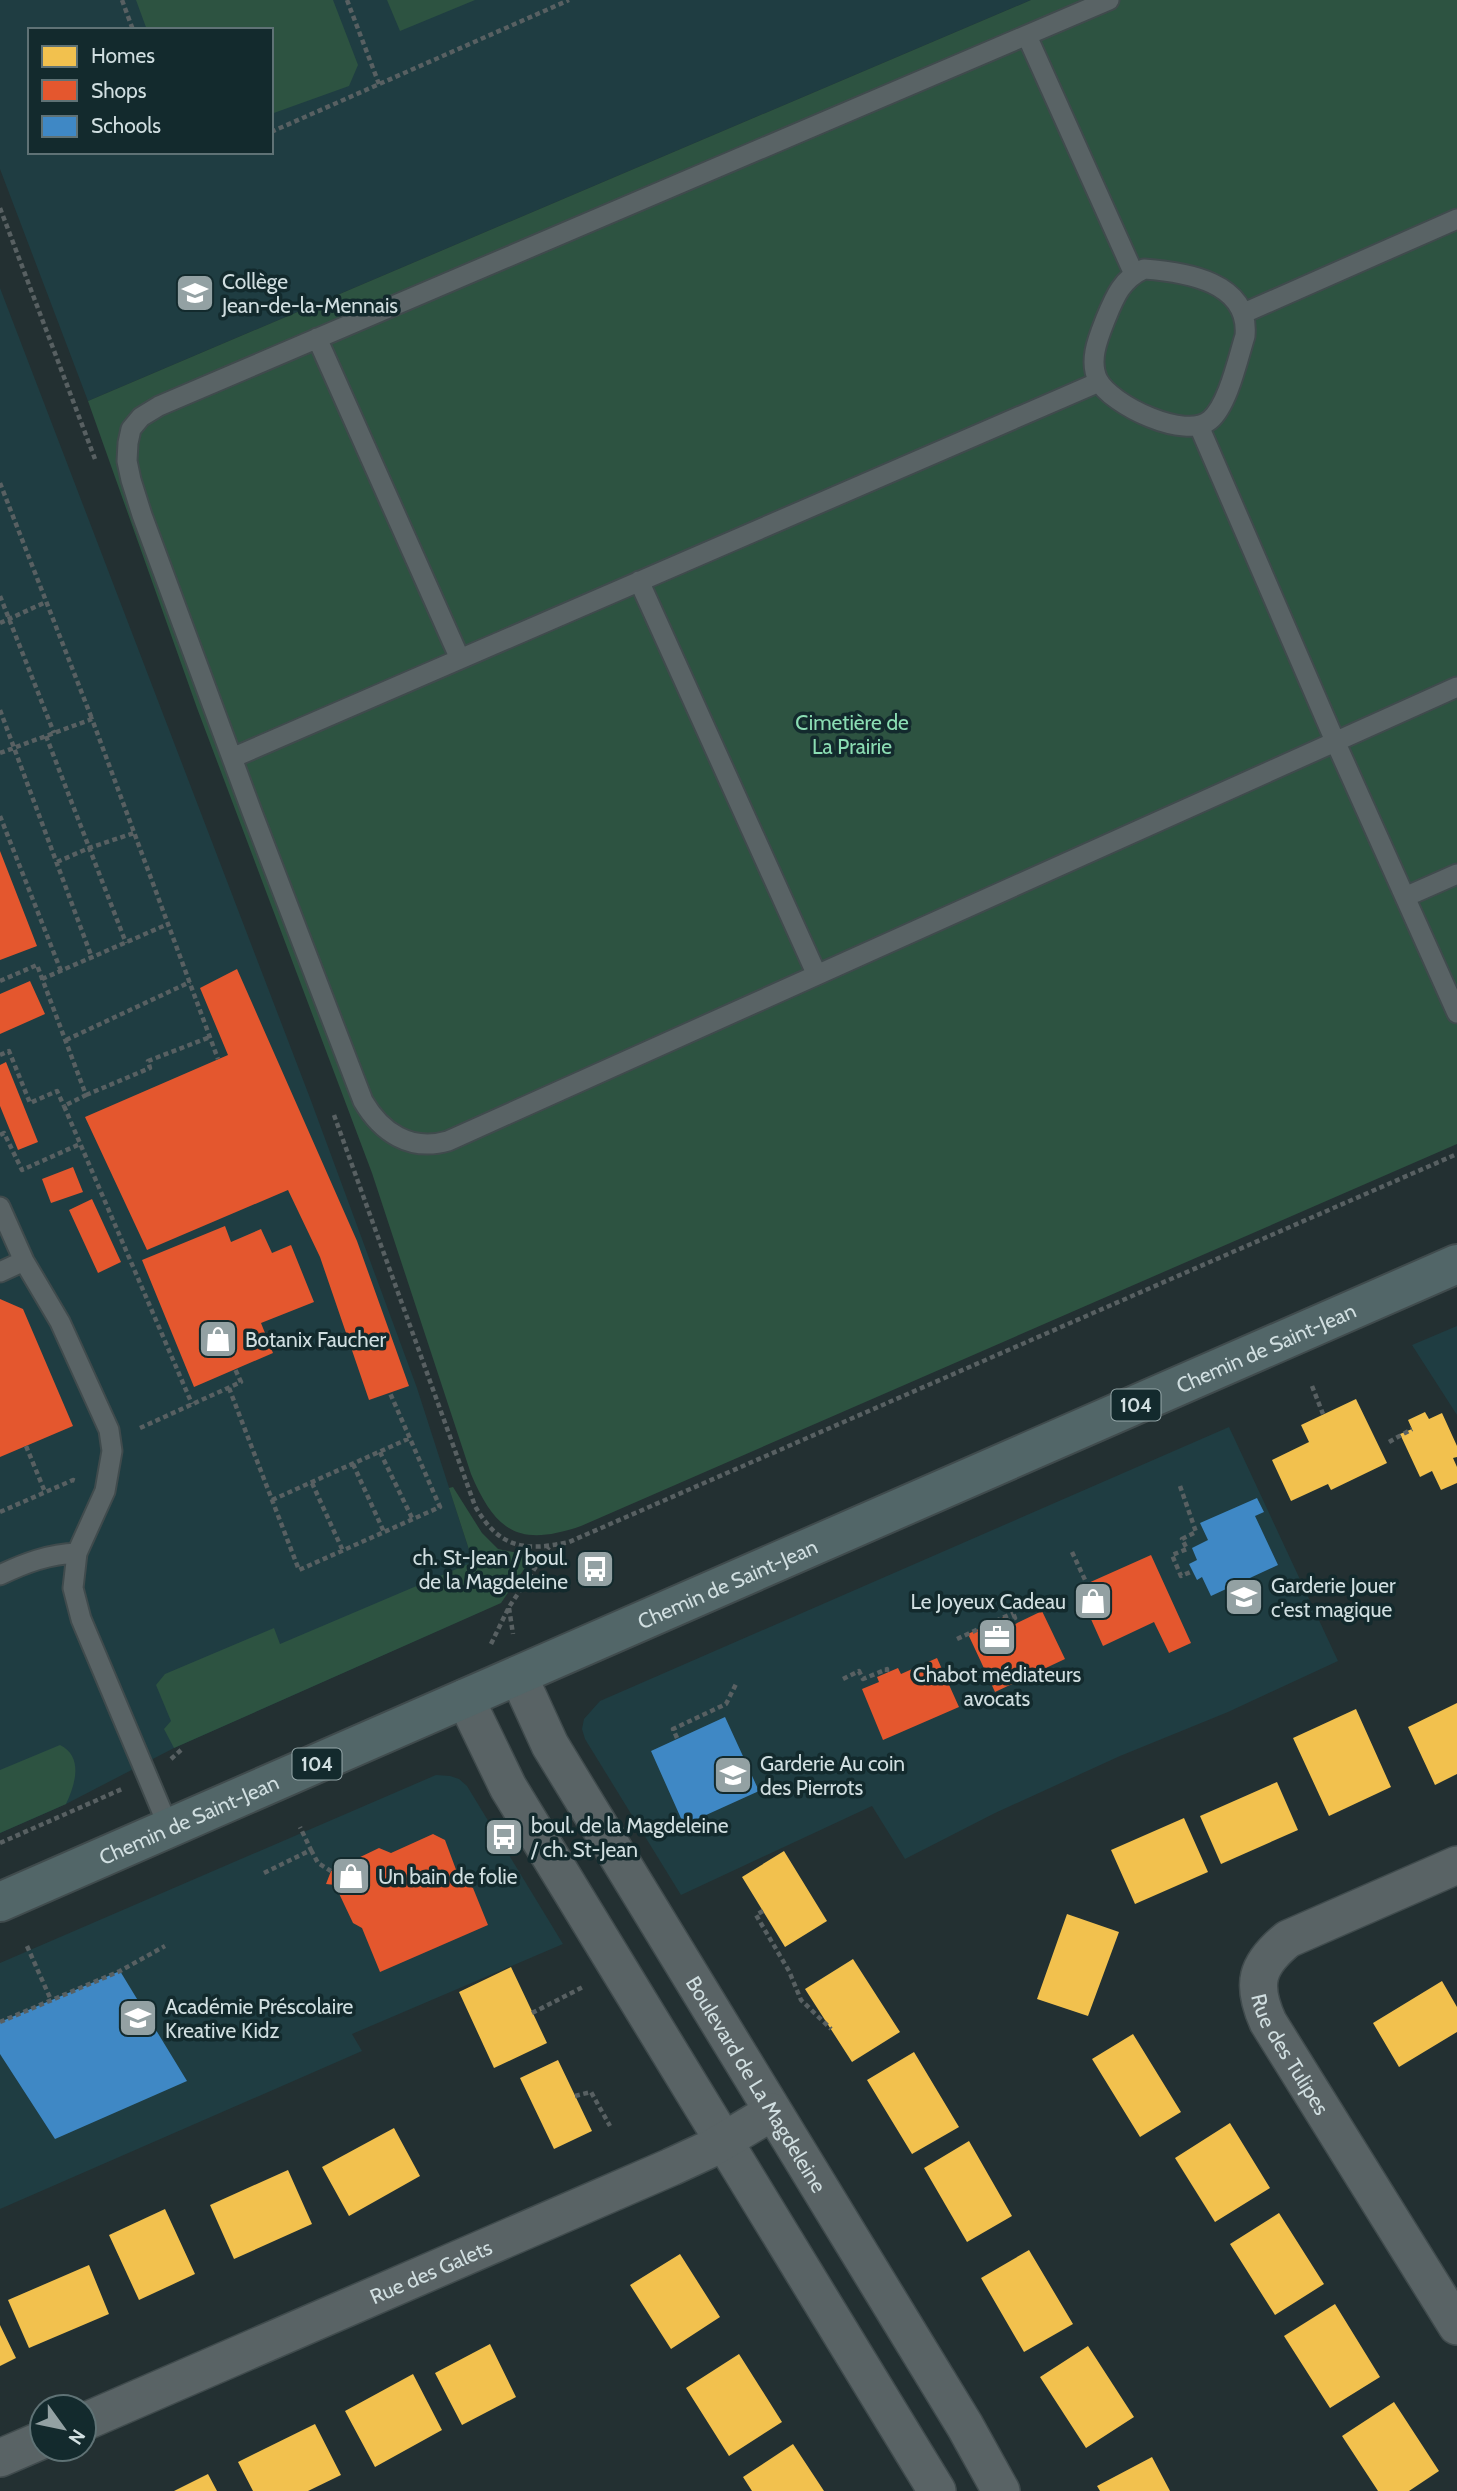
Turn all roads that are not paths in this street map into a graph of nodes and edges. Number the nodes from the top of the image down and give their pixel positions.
1 (1109, 0) edge
2 (1027, 36) junction
3 (1457, 219) edge
4 (1134, 274) junction
5 (1244, 313) junction
6 (317, 338) junction
7 (1099, 382) junction
8 (1199, 426) junction
9 (639, 581) junction
10 (460, 659) junction
11 (1457, 687) edge
12 (1335, 741) junction
13 (232, 758) junction
14 (1457, 874) edge
15 (1405, 897) junction
16 (816, 974) junction
17 (1457, 1013) edge
18 (0, 1207) edge
19 (24, 1261) junction
20 (1457, 1264) edge
21 (0, 1272) edge
22 (77, 1553) junction
23 (0, 1575) edge
24 (519, 1675) junction
25 (465, 1698) junction
26 (169, 1828) junction
27 (1457, 1865) edge
28 (0, 1902) edge
29 (772, 2112) junction
30 (723, 2141) junction
31 (1457, 2326) edge
32 (98, 2416) edge
33 (28, 2446) edge
34 (0, 2458) edge
35 (937, 2491) edge
36 (1001, 2491) edge

1 - 2 lane
2 - 4 lane
2 - 6 lane
3 - 5 lane
4 - 5 lane
4 - 7 lane
5 - 8 lane
6 - 10 lane
6 - 13 lane
7 - 8 lane
7 - 9 lane
8 - 12 lane
9 - 10 lane
9 - 16 lane
10 - 13 lane
11 - 12 lane
12 - 15 lane
12 - 16 lane
13 - 16 lane
14 - 15 lane
15 - 17 lane
18 - 19 lane
19 - 21 lane
19 - 22 lane
20 - 24 main road, Chemin de Saint-Jean / 104
22 - 23 lane
22 - 26 lane
24 - 25 main road, Chemin de Saint-Jean / 104
24 - 29 street, Boulevard de La Magdeleine
25 - 26 main road, Chemin de Saint-Jean / 104
25 - 30 street
26 - 28 main road, Chemin de Saint-Jean / 104
27 - 31 street, Rue des Tulipes
29 - 30 street, Rue des Galets
29 - 36 street, Boulevard de La Magdeleine
30 - 32 street, Rue des Galets
30 - 35 street
33 - 34 street

